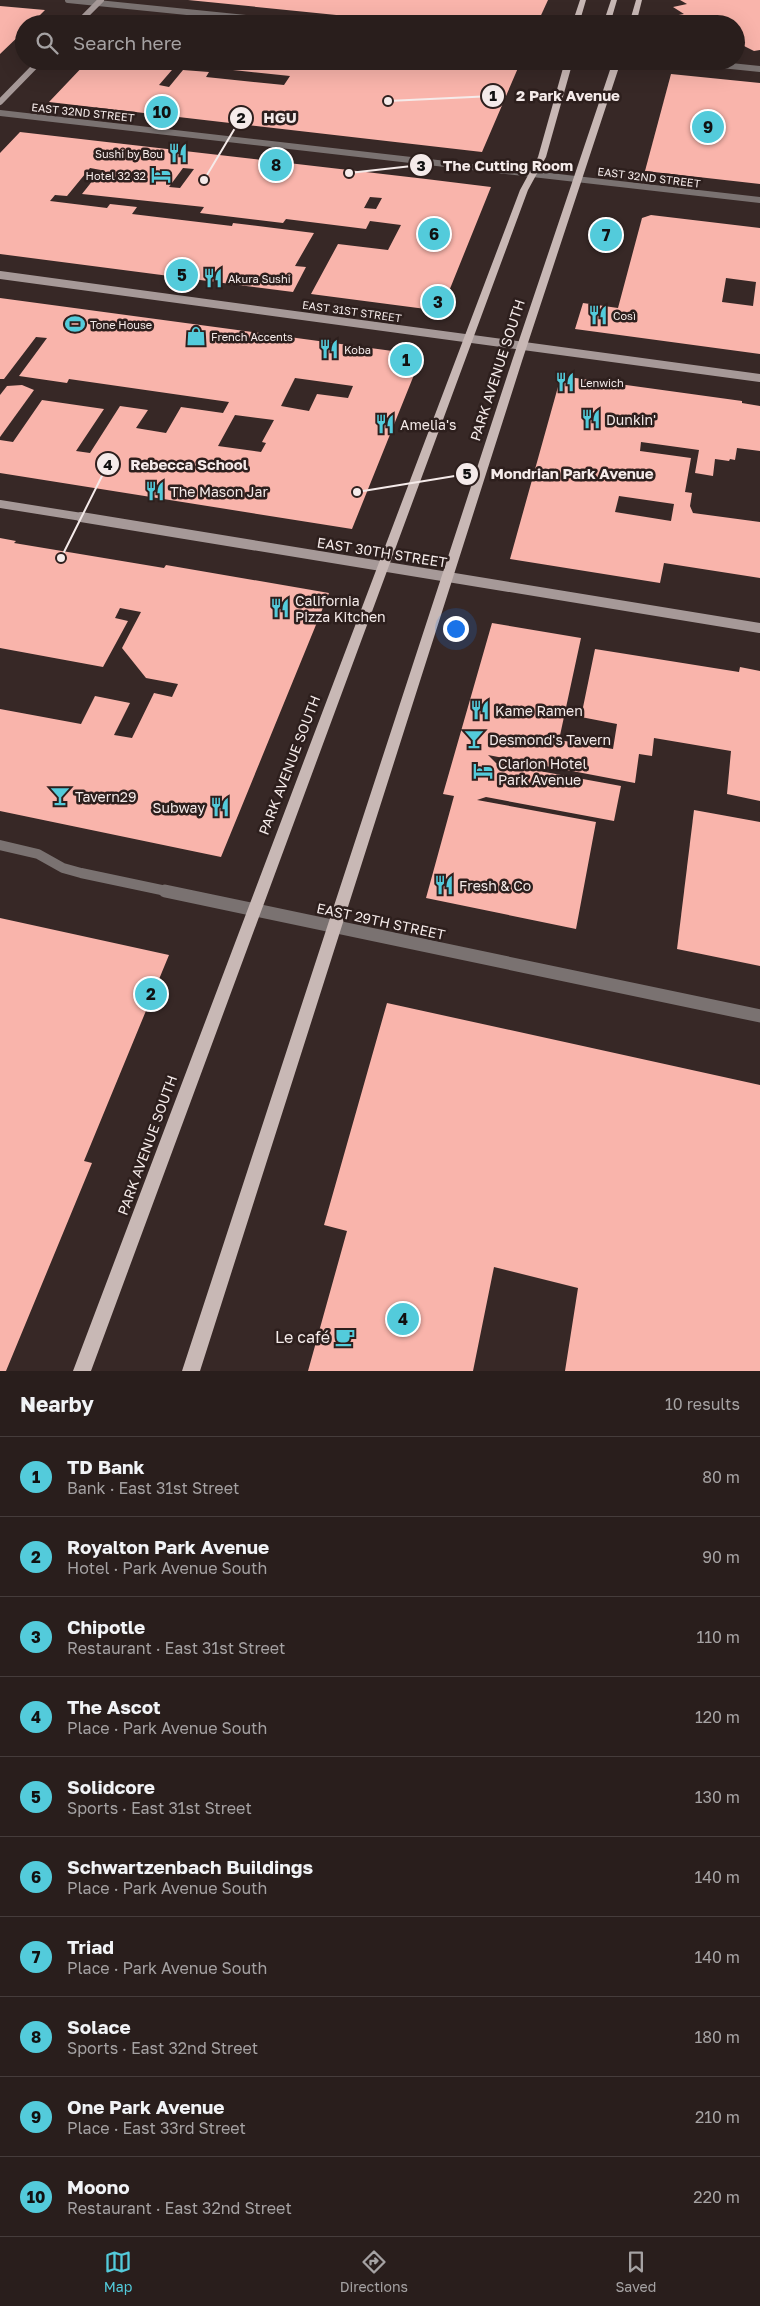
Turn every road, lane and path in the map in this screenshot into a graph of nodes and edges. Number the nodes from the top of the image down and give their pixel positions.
1 (68, 0) edge
2 (584, 0) edge
3 (614, 0) edge
4 (639, 0) edge
5 (99, 2) edge
6 (86, 15) edge
7 (221, 15) edge
8 (578, 15) edge
9 (609, 15) edge
10 (635, 15) edge
11 (745, 67) edge
12 (760, 69) edge
13 (31, 70) edge
14 (567, 70) edge
15 (614, 70) edge
16 (0, 102) edge
17 (0, 112) edge
18 (533, 173) junction
19 (578, 179) junction
20 (760, 200) edge
21 (0, 275) edge
22 (468, 338) junction
23 (522, 346) junction
24 (760, 378) edge
25 (0, 504) edge
26 (383, 566) junction
27 (448, 576) junction
28 (760, 628) edge
29 (0, 845) edge
30 (254, 910) junction
31 (334, 927) junction
32 (760, 1016) edge
33 (82, 1371) edge
34 (191, 1371) edge

1 - 5 street
2 - 8 main road
3 - 9 main road
4 - 10 main road
5 - 6 street
5 - 7 street
11 - 12 street
13 - 16 street
14 - 18 main road, PARK AVENUE SOUTH
15 - 19 main road, PARK AVENUE SOUTH
17 - 18 street, EAST 32ND STREET
18 - 19 street, EAST 32ND STREET
18 - 22 main road, PARK AVENUE SOUTH
19 - 20 street, EAST 32ND STREET
19 - 23 main road, PARK AVENUE SOUTH
21 - 22 street, EAST 31ST STREET
22 - 23 street, EAST 31ST STREET
22 - 26 main road, PARK AVENUE SOUTH
23 - 24 street, EAST 31ST STREET
23 - 27 main road, PARK AVENUE SOUTH
25 - 26 street, EAST 30TH STREET
26 - 27 street, EAST 30TH STREET
26 - 30 main road, PARK AVENUE SOUTH
27 - 28 street, EAST 30TH STREET
27 - 31 main road, PARK AVENUE SOUTH
29 - 30 street, EAST 29TH STREET
30 - 31 street, EAST 29TH STREET
30 - 33 main road, PARK AVENUE SOUTH
31 - 32 street, EAST 29TH STREET
31 - 34 main road, PARK AVENUE SOUTH

